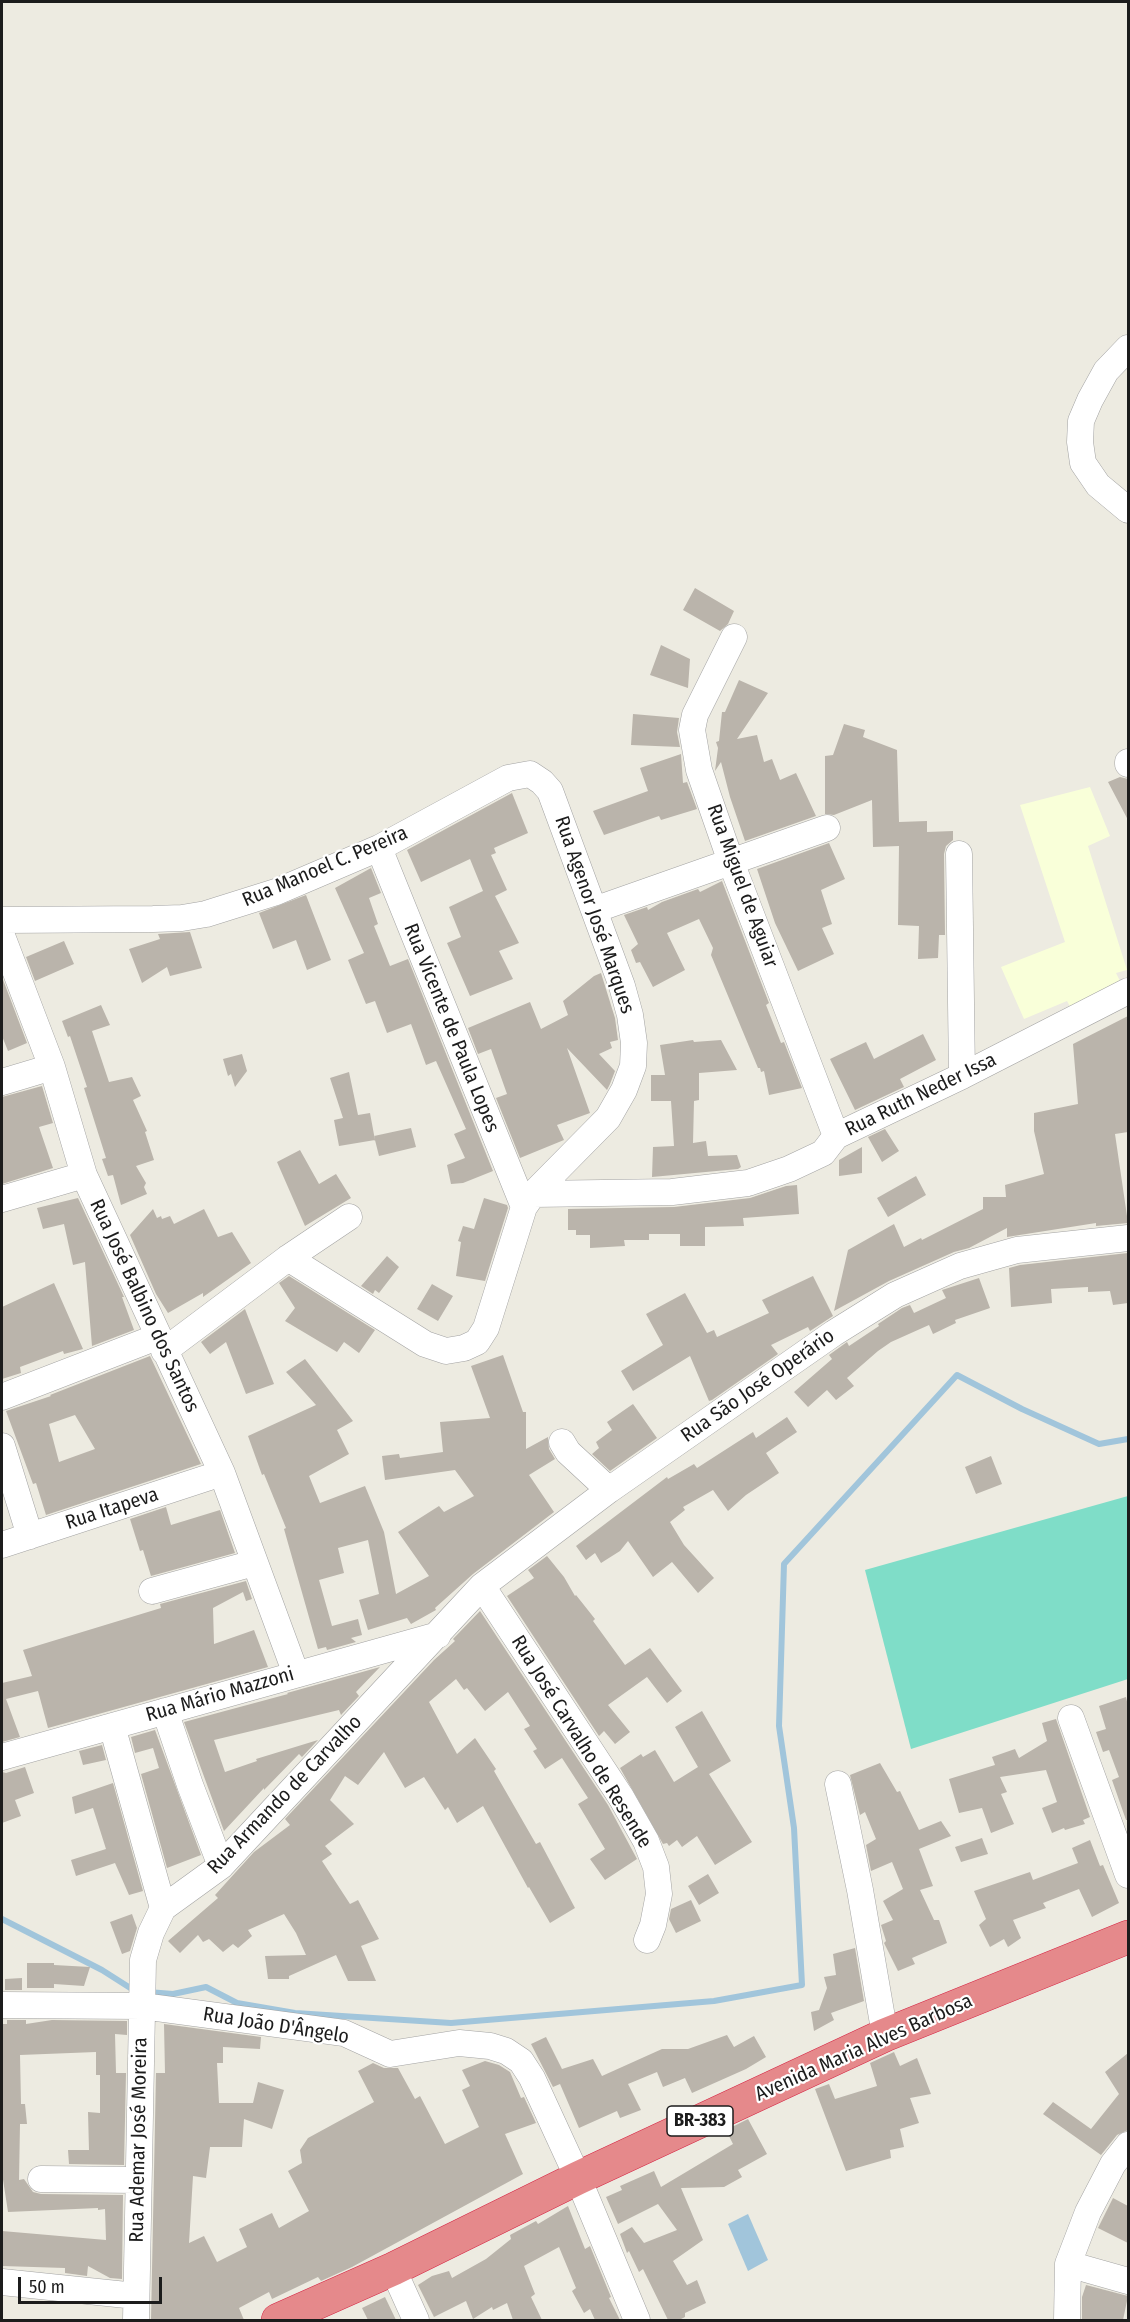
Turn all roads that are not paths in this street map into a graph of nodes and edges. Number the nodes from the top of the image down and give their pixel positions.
1 (1128, 348) edge
2 (1128, 510) edge
3 (734, 638) dead end
4 (530, 774) joint
5 (827, 828) dead end
6 (379, 848) junction
7 (958, 855) dead end
8 (731, 862) junction
9 (594, 910) junction
10 (2, 920) edge
11 (3, 944) edge
12 (1128, 991) edge
13 (52, 1067) junction
14 (962, 1076) junction
15 (2, 1082) edge
16 (836, 1136) junction
17 (84, 1175) junction
18 (2, 1199) edge
19 (529, 1201) junction
20 (349, 1217) dead end
21 (1128, 1238) edge
22 (288, 1258) junction
23 (160, 1344) junction
24 (2, 1397) edge
25 (562, 1443) dead end
26 (2, 1446) edge
27 (222, 1473) junction
28 (609, 1490) junction
29 (30, 1536) junction
30 (2, 1545) edge
31 (254, 1563) junction
32 (482, 1586) junction
33 (152, 1591) dead end
34 (438, 1635) junction
35 (296, 1674) junction
36 (165, 1711) junction
37 (1071, 1718) dead end
38 (112, 1726) junction
39 (2, 1756) edge
40 (838, 1784) dead end
41 (1121, 1834) edge
42 (221, 1866) junction
43 (1128, 1875) edge
44 (163, 1908) junction
45 (1128, 1937) edge
46 (647, 1940) dead end
47 (143, 1960) joint
48 (142, 2003) junction
49 (2, 2005) edge
50 (885, 2035) junction
51 (1128, 2145) edge
52 (578, 2178) junction
53 (41, 2179) dead end
54 (138, 2180) junction
55 (1068, 2264) junction
56 (393, 2270) junction
57 (1128, 2281) edge
58 (2, 2282) edge
59 (136, 2308) edge
60 (278, 2320) edge
61 (416, 2320) edge
62 (637, 2320) edge
63 (1067, 2320) edge

1 - 2 street
3 - 8 street, Rua Miguel de Aguiar
4 - 6 street, Rua Manoel C. Pereira
4 - 9 street, Rua Agenor José Marques
5 - 8 street
6 - 10 street, Rua Manoel C. Pereira
6 - 19 street, Rua Vicente de Paula Lopes
7 - 14 street
8 - 9 street
8 - 16 street, Rua Miguel de Aguiar
9 - 19 street, Rua Agenor José Marques
11 - 13 street, Rua José Balbino dos Santos
12 - 14 street, Rua Ruth Neder Issa
13 - 15 street
13 - 17 street, Rua José Balbino dos Santos
14 - 16 street, Rua Ruth Neder Issa
16 - 19 street, Rua Ruth Neder Issa
17 - 18 street
17 - 23 street, Rua José Balbino dos Santos
19 - 22 street, Rua Agenor José Marques
20 - 22 street
21 - 28 street, Rua São José Operário
22 - 23 street
23 - 24 street
23 - 27 street, Rua José Balbino dos Santos
25 - 28 street
26 - 29 street
27 - 29 street, Rua Itapeva
27 - 31 street, Rua José Balbino dos Santos
28 - 32 street, Rua São José Operário
29 - 30 street, Rua Itapeva
31 - 33 street
31 - 35 street, Rua José Balbino dos Santos
32 - 34 street, Rua São José Operário
32 - 46 street, Rua José Carvalho de Resende
34 - 35 street, Rua Mário Mazzoni
34 - 42 street, Rua Armando de Carvalho
35 - 36 street, Rua Mário Mazzoni
36 - 38 street, Rua Mário Mazzoni
36 - 42 street
37 - 41 street
38 - 39 street, Rua Mário Mazzoni
38 - 44 street
40 - 50 street
41 - 43 street
42 - 44 street, Rua Armando de Carvalho
44 - 47 street, Rua Armando de Carvalho
45 - 50 highway, Avenida Maria Alves Barbosa / BR-383
47 - 48 street, Rua Ademar José Moreira
48 - 49 street, Rua João D'Ângelo
48 - 52 street, Rua João D'Ângelo
48 - 54 street, Rua Ademar José Moreira
50 - 52 highway, Avenida Maria Alves Barbosa / BR-383
51 - 55 street
52 - 56 highway, Avenida Maria Alves Barbosa / BR-383
52 - 62 street, Rua João D'Ângelo
53 - 54 street
54 - 59 street, Rua Ademar José Moreira
55 - 57 street
55 - 63 street
56 - 60 highway, Avenida Maria Alves Barbosa / BR-383
56 - 61 street
58 - 59 street

